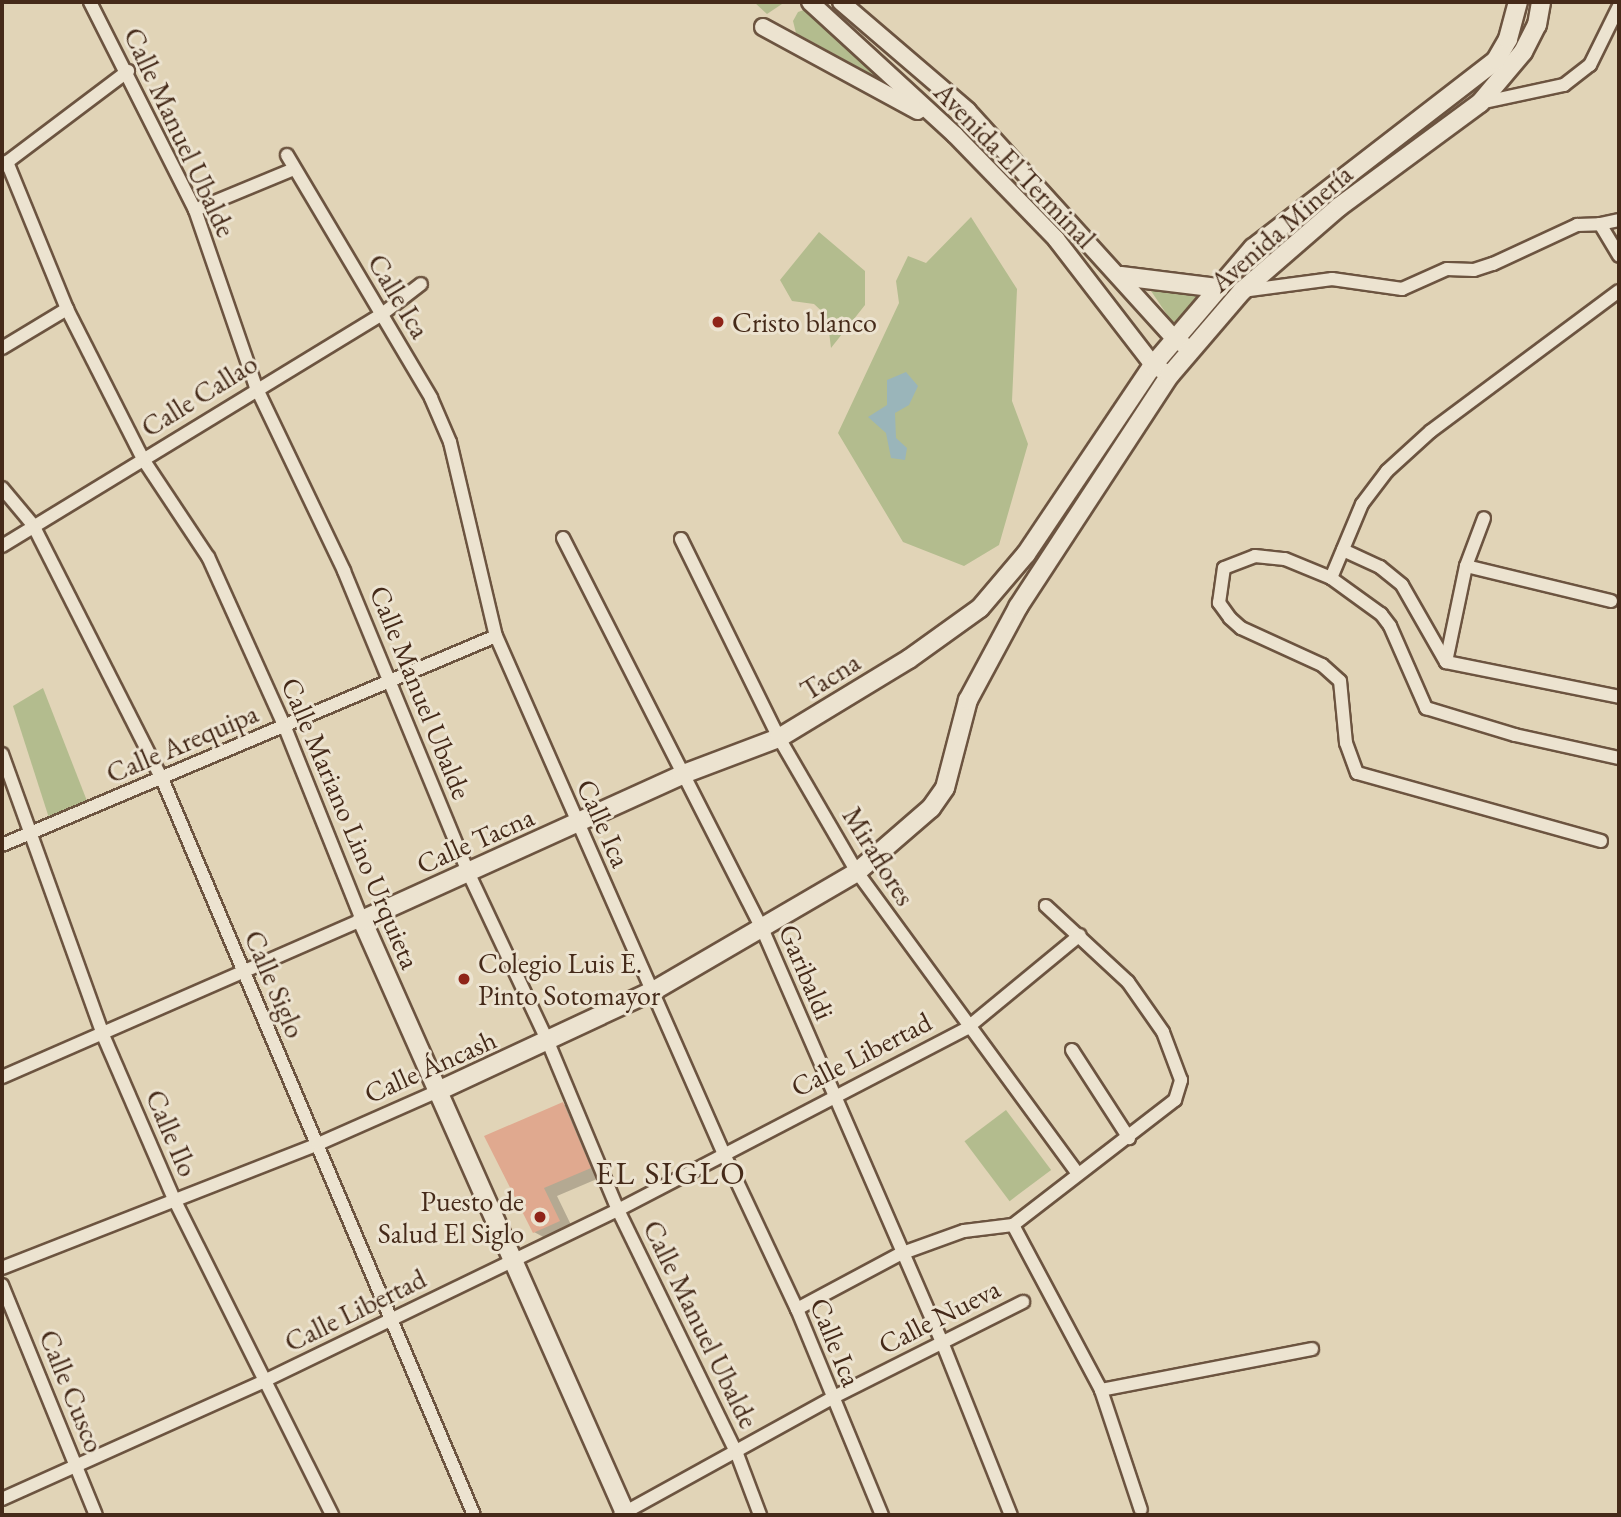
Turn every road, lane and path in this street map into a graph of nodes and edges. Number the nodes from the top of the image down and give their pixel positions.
1 (90, 2) edge
2 (810, 2) edge
3 (842, 2) edge
4 (1518, 2) edge
5 (1541, 2) edge
6 (1619, 6) edge
7 (763, 27) dead end
8 (128, 71) junction
9 (1480, 103) junction
10 (955, 135) junction
11 (287, 155) dead end
12 (5, 164) edge
13 (294, 169) junction
14 (195, 210) junction
15 (1619, 220) edge
16 (1073, 222) junction
17 (1600, 224) junction
18 (1056, 239) junction
19 (1619, 256) edge
20 (1121, 276) junction
21 (421, 284) dead end
22 (1219, 288) junction
23 (1242, 291) junction
24 (1619, 291) edge
25 (67, 309) junction
26 (382, 314) junction
27 (1176, 340) junction
28 (2, 348) edge
29 (1192, 350) junction
30 (1153, 365) junction
31 (1170, 375) junction
32 (256, 387) junction
33 (143, 459) junction
34 (2, 488) edge
35 (1484, 519) dead end
36 (33, 526) junction
37 (563, 538) dead end
38 (681, 539) dead end
39 (2, 546) edge
40 (1343, 550) junction
41 (1466, 566) junction
42 (1331, 578) junction
43 (1611, 601) dead end
44 (496, 636) junction
45 (909, 659) joint
46 (1446, 662) junction
47 (390, 678) junction
48 (1619, 697) edge
49 (968, 700) joint
50 (284, 726) junction
51 (779, 738) junction
52 (2, 754) edge
53 (1619, 758) edge
54 (681, 775) junction
55 (163, 780) junction
56 (576, 822) junction
57 (30, 833) junction
58 (1601, 841) dead end
59 (2, 845) edge
60 (468, 872) junction
61 (857, 872) junction
62 (1046, 906) dead end
63 (362, 920) junction
64 (761, 926) junction
65 (1080, 935) junction
66 (243, 971) junction
67 (655, 990) junction
68 (967, 1028) junction
69 (103, 1034) junction
70 (548, 1042) junction
71 (1072, 1050) dead end
72 (2, 1077) edge
73 (436, 1092) junction
74 (832, 1096) junction
75 (1129, 1138) junction
76 (318, 1144) junction
77 (723, 1152) junction
78 (1077, 1173) junction
79 (174, 1201) junction
80 (618, 1210) junction
81 (1013, 1225) junction
82 (901, 1254) junction
83 (516, 1259) junction
84 (2, 1268) edge
85 (2, 1285) edge
86 (1023, 1302) dead end
87 (797, 1309) junction
88 (395, 1319) junction
89 (942, 1342) junction
90 (1311, 1349) dead end
91 (262, 1382) junction
92 (1101, 1390) junction
93 (832, 1398) junction
94 (737, 1454) junction
95 (77, 1468) junction
96 (2, 1499) edge
97 (1141, 1510) dead end
98 (624, 1514) edge
99 (96, 1515) edge
100 (332, 1515) edge
101 (474, 1515) edge
102 (760, 1515) edge
103 (882, 1515) edge
104 (1011, 1515) edge

1 - 8 street, Calle Manuel Ubalde
2 - 10 street, Avenida El Terminal
3 - 16 street, Avenida El Terminal
4 - 22 main road, Avenida Minería
5 - 9 main road, Avenida Minería
6 - 9 street
7 - 10 street
8 - 12 street
8 - 14 street, Calle Manuel Ubalde
9 - 23 main road, Avenida Minería
10 - 18 street, Avenida El Terminal
11 - 13 street, Calle Ica
12 - 25 street, Calle Mariano Lino Urquieta
13 - 14 street
13 - 26 street, Calle Ica
14 - 32 street, Calle Manuel Ubalde
15 - 17 street
16 - 18 street
16 - 20 street, Avenida El Terminal
17 - 19 street
17 - 23 street
18 - 30 street, Avenida El Terminal
20 - 22 main road
20 - 27 street, Avenida El Terminal
21 - 26 street, Calle Callao
22 - 27 main road, Avenida Minería
23 - 29 main road, Avenida Minería
24 - 40 street
25 - 28 street
25 - 33 street, Calle Mariano Lino Urquieta
26 - 32 street, Calle Callao
26 - 44 street, Calle Ica
27 - 29 street, Avenida El Terminal
27 - 30 main road, Avenida Minería
29 - 31 main road, Avenida Minería
30 - 31 street, Avenida El Terminal
30 - 45 main road, Avenida Minería
31 - 49 main road, Avenida Minería
32 - 33 street, Calle Callao
32 - 47 street, Calle Manuel Ubalde
33 - 36 street, Calle Callao
33 - 50 street, Calle Mariano Lino Urquieta
34 - 36 street, Calle Siglo
35 - 41 street
36 - 39 street, Calle Callao
36 - 55 street, Calle Siglo
37 - 54 street, Garibaldi
38 - 51 street, Miraflores
40 - 42 street
40 - 46 street
41 - 43 street
41 - 46 street
42 - 53 street
42 - 58 street
44 - 47 street, Calle Arequipa
44 - 56 street, Calle Ica
45 - 51 main road, Tacna
46 - 48 street
47 - 50 street, Calle Arequipa
47 - 60 street, Calle Manuel Ubalde
49 - 61 main road, Calle Áncash
50 - 55 street, Calle Arequipa
50 - 63 street, Calle Mariano Lino Urquieta
51 - 54 main road, Calle Tacna
51 - 61 street, Miraflores
52 - 57 street, Calle Ilo
54 - 56 main road, Calle Tacna
54 - 64 street, Garibaldi
55 - 57 street, Calle Arequipa
55 - 66 street, Calle Siglo
56 - 60 main road, Calle Tacna
56 - 67 street, Calle Ica
57 - 59 street, Calle Arequipa
57 - 69 street, Calle Ilo
60 - 63 main road, Calle Tacna
60 - 70 street, Calle Manuel Ubalde
61 - 64 main road, Calle Áncash
61 - 68 street, Miraflores
62 - 65 street
63 - 66 street, Calle Tacna
63 - 73 main road, Calle Mariano Lino Urquieta
64 - 67 main road, Calle Áncash
64 - 74 street, Garibaldi
65 - 68 street, Calle Libertad
65 - 75 street
66 - 69 street, Calle Tacna
66 - 76 street, Calle Siglo
67 - 70 main road, Calle Áncash
67 - 77 street, Calle Ica
68 - 74 street, Calle Libertad
68 - 78 street, Miraflores
69 - 72 street, Calle Tacna
69 - 79 street, Calle Ilo
70 - 73 main road, Calle Áncash
70 - 80 street, Calle Manuel Ubalde
71 - 75 street
73 - 76 street, Calle Áncash
73 - 83 main road, Calle Mariano Lino Urquieta
74 - 77 street, Calle Libertad
74 - 82 street, Garibaldi
75 - 78 street
76 - 79 street, Calle Áncash
76 - 88 street, Calle Siglo
77 - 80 street, Calle Libertad
77 - 87 street, Calle Ica
78 - 81 street
79 - 84 street, Calle Áncash
79 - 91 street, Calle Ilo
80 - 83 street, Calle Libertad
80 - 94 street, Calle Manuel Ubalde
81 - 82 street
81 - 92 street
82 - 87 street
82 - 89 street, Garibaldi
83 - 88 street, Calle Libertad
83 - 98 main road, Calle Mariano Lino Urquieta
85 - 95 street, Calle Cusco
86 - 89 street, Calle Nueva
87 - 93 street, Calle Ica
88 - 91 street, Calle Libertad
88 - 101 street, Calle Siglo
89 - 93 street, Calle Nueva
89 - 104 street, Garibaldi
90 - 92 street
91 - 95 street, Calle Libertad
91 - 100 street, Calle Ilo
92 - 97 street
93 - 94 street, Calle Nueva
93 - 103 street, Calle Ica
94 - 98 street, Calle Nueva
94 - 102 street, Calle Manuel Ubalde
95 - 96 street, Calle Libertad
95 - 99 street, Calle Cusco

